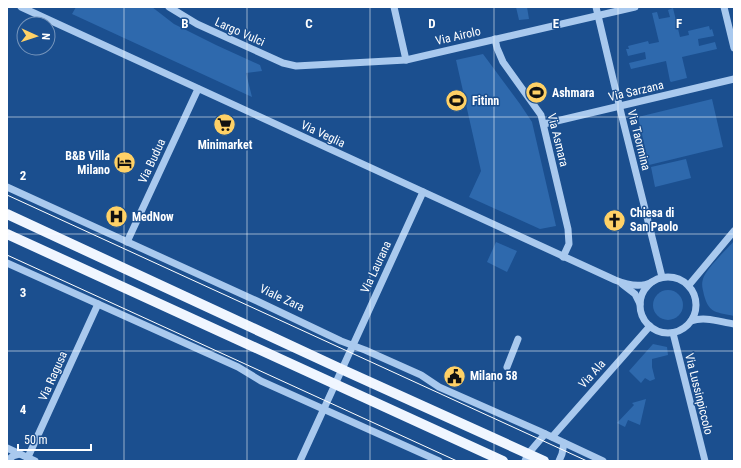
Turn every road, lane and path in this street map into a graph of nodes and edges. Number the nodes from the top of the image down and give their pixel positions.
1 (21, 7) edge
2 (169, 7) edge
3 (394, 7) edge
4 (596, 7) edge
5 (635, 7) edge
6 (724, 7) edge
7 (598, 16) junction
8 (495, 39) junction
9 (734, 48) edge
10 (406, 60) junction
11 (283, 63) joint
12 (734, 79) edge
13 (198, 88) junction
14 (619, 106) junction
15 (544, 124) junction
16 (7, 187) edge
17 (423, 192) junction
18 (7, 214) edge
19 (734, 230) edge
20 (7, 234) edge
21 (127, 242) junction
22 (563, 257) junction
23 (7, 263) edge
24 (662, 277) junction
25 (615, 280) junction
26 (652, 282) junction
27 (688, 285) junction
28 (98, 304) junction
29 (696, 307) junction
30 (641, 311) junction
31 (706, 319) junction
32 (691, 322) junction
33 (734, 324) edge
34 (650, 326) junction
35 (673, 333) junction
36 (518, 340) dead end
37 (353, 344) junction
38 (506, 367) dead end
39 (342, 369) junction
40 (335, 384) junction
41 (323, 409) junction
42 (549, 435) junction
43 (564, 442) junction
44 (7, 448) edge
45 (20, 454) junction
46 (527, 457) edge
47 (28, 459) edge
48 (8, 461) edge
49 (35, 461) edge
50 (300, 461) edge
51 (439, 461) edge
52 (503, 461) edge
53 (544, 461) edge
54 (559, 461) edge
55 (603, 461) edge
56 (705, 461) edge

1 - 13 street, Via Veglia
2 - 11 street, Largo Vulci
3 - 10 street
4 - 7 street, Via Taormina
5 - 7 street, Via Airolo
6 - 9 street
7 - 8 street, Via Airolo
7 - 14 street, Via Taormina
8 - 10 street, Via Airolo
8 - 15 street, Via Asmara
10 - 11 street, Via Airolo
12 - 14 street, Via Sarzana
13 - 17 street, Via Veglia
13 - 21 street, Via Budua
14 - 15 street, Via Sarzana
14 - 24 street, Via Taormina
15 - 22 street, Via Asmara
16 - 21 street, Viale Zara
17 - 22 street, Via Veglia
17 - 37 street, Via Laurana
18 - 39 main road
19 - 27 street
20 - 40 main road
21 - 37 street, Viale Zara
22 - 25 street, Via Veglia
23 - 28 street
24 - 26 street
24 - 27 street
25 - 26 street, Via Veglia
25 - 30 street, Via Veglia
26 - 30 street
27 - 29 street
28 - 41 street
28 - 47 street, Via Ragusa
29 - 31 street
29 - 32 street
30 - 34 street
31 - 32 street
31 - 33 street
32 - 35 street
34 - 35 street
34 - 42 street, Via Ala
35 - 56 street, Via Lussinpiccolo
36 - 38 street
37 - 39 street, Via Laurana
37 - 42 street, Viale Zara
39 - 40 street
39 - 46 main road
40 - 41 street
40 - 52 main road
41 - 50 street
41 - 51 street
42 - 43 street, Viale Zara
42 - 46 street
43 - 54 street
43 - 55 street, Viale Zara
44 - 45 street
45 - 47 street
45 - 48 street
46 - 53 main road
47 - 49 street

